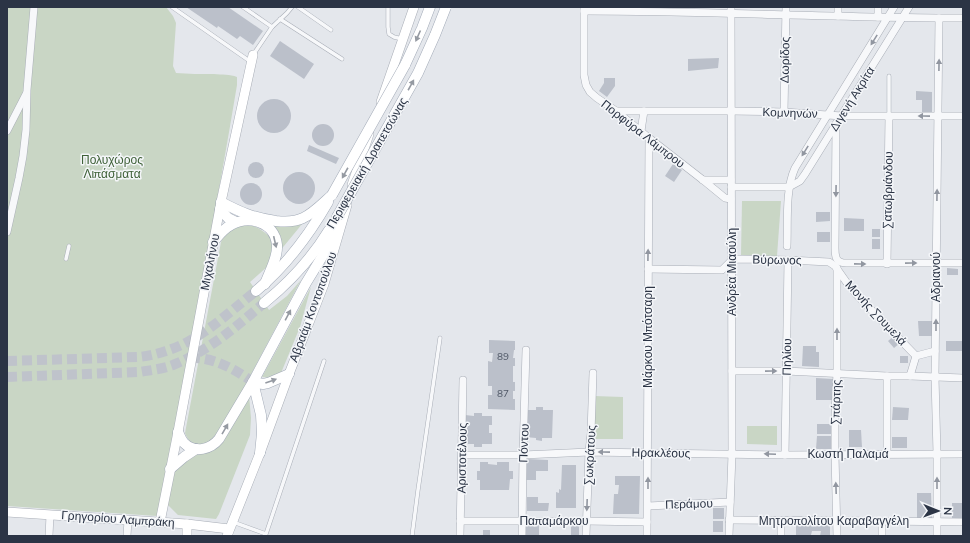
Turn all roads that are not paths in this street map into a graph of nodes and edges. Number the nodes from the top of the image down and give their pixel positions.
1 (34, 7) edge
2 (172, 7) edge
3 (243, 7) edge
4 (292, 7) edge
5 (298, 7) edge
6 (388, 7) edge
7 (414, 7) edge
8 (430, 7) edge
9 (446, 7) edge
10 (838, 7) edge
11 (878, 7) edge
12 (894, 7) edge
13 (909, 7) edge
14 (584, 9) edge
15 (627, 9) edge
16 (676, 9) edge
17 (731, 10) edge
18 (786, 11) edge
19 (838, 16) junction
20 (878, 16) junction
21 (888, 17) junction
22 (903, 17) junction
23 (939, 18) junction
24 (963, 18) edge
25 (280, 19) junction
26 (272, 27) junction
27 (331, 30) dead end
28 (403, 40) junction
29 (253, 59) junction
30 (342, 59) dead end
31 (889, 76) dead end
32 (27, 90) junction
33 (616, 110) junction
34 (644, 111) junction
35 (731, 111) junction
36 (784, 112) junction
37 (828, 115) junction
38 (842, 116) junction
39 (889, 116) junction
40 (938, 116) junction
41 (963, 116) edge
42 (836, 124) junction
43 (7, 131) edge
44 (641, 131) junction
45 (649, 138) junction
46 (703, 180) junction
47 (732, 183) junction
48 (789, 187) junction
49 (332, 195) junction
50 (731, 199) junction
51 (220, 206) junction
52 (337, 217) junction
53 (236, 222) junction
54 (7, 227) edge
55 (213, 242) junction
56 (69, 246) dead end
57 (787, 246) dead end
58 (66, 259) dead end
59 (732, 260) junction
60 (788, 260) junction
61 (936, 263) junction
62 (886, 264) junction
63 (963, 264) edge
64 (837, 268) junction
65 (648, 269) junction
66 (265, 284) junction
67 (256, 291) tunnel mouth
68 (264, 303) tunnel mouth
69 (440, 338) dead end
70 (526, 350) dead end
71 (936, 351) junction
72 (916, 356) junction
73 (324, 361) dead end
74 (732, 371) junction
75 (786, 371) junction
76 (593, 373) dead end
77 (837, 373) junction
78 (289, 374) junction
79 (887, 376) junction
80 (910, 376) junction
81 (935, 377) junction
82 (963, 378) edge
83 (463, 380) dead end
84 (253, 382) junction
85 (178, 432) junction
86 (196, 449) junction
87 (589, 452) junction
88 (260, 453) junction
89 (648, 453) junction
90 (732, 454) junction
91 (785, 454) junction
92 (887, 454) junction
93 (937, 454) junction
94 (963, 454) edge
95 (462, 455) junction
96 (523, 455) junction
97 (835, 455) junction
98 (170, 469) junction
99 (730, 502) junction
100 (648, 506) junction
101 (7, 512) edge
102 (50, 515) junction
103 (128, 520) junction
104 (586, 520) junction
105 (729, 520) junction
106 (781, 520) junction
107 (460, 521) junction
108 (522, 521) junction
109 (837, 521) junction
110 (882, 521) junction
111 (160, 522) junction
112 (648, 522) junction
113 (937, 522) junction
114 (963, 522) edge
115 (187, 524) junction
116 (229, 529) edge
117 (266, 535) edge
118 (49, 536) edge
119 (127, 536) edge
120 (187, 536) edge
121 (412, 536) edge
122 (460, 536) edge
123 (522, 536) edge
124 (586, 536) edge
125 (648, 536) edge
126 (729, 536) edge
127 (781, 536) edge
128 (837, 536) edge
129 (882, 536) edge
130 (937, 536) edge

1 - 32 street
2 - 29 lane
3 - 26 lane
4 - 25 lane
5 - 27 lane
6 - 28 lane
7 - 28 street, Αβραάμ Κοντοπούλου
8 -> 49 main road, Περιφερειακή Δραπετσώνας, bridge
52 -> 9 main road, Περιφερειακή Δραπετσώνας, bridge
10 - 19 street
11 - 20 street
12 - 21 street, Διγενή Ακρίτα
13 - 22 street, Διγενή Ακρίτα
14 - 15 street
14 - 33 street, Πορφύρα Λάμπρου
15 - 16 street
16 - 17 street
17 - 18 street
17 - 35 street, Ανδρέα Μιαούλη
18 - 19 street
18 - 36 street, Δωρίδος
19 - 20 street
20 - 21 street
21 - 22 street
21 -> 37 street, Διγενή Ακρίτα
22 - 23 street
22 - 38 street, Διγενή Ακρίτα
23 - 24 street
40 -> 23 street, Αδριανού
25 - 26 lane
25 - 30 lane
26 - 29 lane
28 - 78 street, Αβραάμ Κοντοπούλου
29 - 51 street, Μιχαλήνου
31 - 39 lane
32 - 43 street
32 - 54 street
33 - 34 street, Κομνηνών
33 - 44 street, Πορφύρα Λάμπρου
34 - 35 street, Κομνηνών
34 - 44 street
35 - 36 street, Κομνηνών
35 - 47 street, Ανδρέα Μιαούλη
36 - 37 street, Κομνηνών
37 - 38 street, Κομνηνών
37 -> 48 street, Διγενή Ακρίτα
38 - 39 street, Κομνηνών
38 - 42 street, Διγενή Ακρίτα
40 -> 39 street, Κομνηνών
39 - 62 street, Σατωβριάνδου
40 - 41 street, Κομνηνών
61 -> 40 street, Αδριανού
42 - 48 street, Διγενή Ακρίτα
42 -> 62 street
44 - 45 street, Πορφύρα Λάμπρου
45 - 46 street, Πορφύρα Λάμπρου
65 -> 45 street, Μάρκου Μπότσαρη
46 - 47 street
46 - 50 street, Πορφύρα Λάμπρου
47 - 48 street
47 - 50 street, Ανδρέα Μιαούλη
48 - 57 street
49 - 51 main road
49 - 66 main road, Περιφερειακή Δραπετσώνας
50 - 59 street, Ανδρέα Μιαούλη
51 - 53 main road
51 - 55 street, Μιχαλήνου
52 - 68 main road, Περιφερειακή Δραπετσώνας
84 -> 52 main road
53 - 55 main road
53 -> 66 main road
55 - 85 street, Μιχαλήνου
56 - 58 lane
59 - 60 street, Βύρωνος
59 - 65 street, Βύρωνος
59 - 74 street, Ανδρέα Μιαούλη
60 - 64 street, Βύρωνος
60 - 75 street, Πηλίου
62 -> 61 street
61 - 63 street
71 -> 61 street, Αδριανού
64 - 72 street, Μονής Σουμελά
77 -> 64 street, Σπάρτης
65 - 89 street, Μάρκου Μπότσαρη
66 - 67 main road, Περιφερειακή Δραπετσώνας
69 - 121 lane
70 - 96 street, Πόντου
71 - 72 street, Μονής Σουμελά
71 - 81 street, Αδριανού
72 - 80 street, Μονής Σουμελά
73 - 117 lane
74 -> 75 street
74 - 90 street, Ανδρέα Μιαούλη
75 - 77 street
75 - 91 street, Πηλίου
76 - 87 street, Σωκράτους
77 - 79 street
77 - 97 street, Σπάρτης
84 -> 78 main road
78 - 88 street, Αβραάμ Κοντοπούλου
79 - 80 street
79 - 92 street
80 - 81 street
81 - 82 street
81 - 93 street, Αδριανού
83 - 95 street, Αριστοτέλους
86 -> 84 main road
84 - 88 main road
85 - 86 main road
85 - 98 street, Μιχαλήνου
86 - 98 main road
89 -> 87 street, Ηρακλέους
87 - 96 street, Ηρακλέους
87 -> 104 street, Σωκράτους
88 - 116 street, Αβραάμ Κοντοπούλου
89 - 90 street, Ηρακλέους
100 -> 89 street, Μάρκου Μπότσαρη
91 -> 90 street, Κωστή Παλαμά
90 - 99 street, Ανδρέα Μιαούλη
91 - 97 street, Κωστή Παλαμά
92 - 93 street, Κωστή Παλαμά
92 - 97 street, Κωστή Παλαμά
93 - 94 street, Κωστή Παλαμά
113 -> 93 street, Αδριανού
95 - 96 street, Ηρακλέους
95 - 107 street, Αριστοτέλους
96 - 108 street, Πόντου
109 -> 97 street, Σπάρτης
98 - 111 street, Μιχαλήνου
99 - 100 street, Περάμου
99 - 105 street, Ανδρέα Μιαούλη
100 - 112 street, Μάρκου Μπότσαρη
101 - 102 street, Γρηγορίου Λαμπράκη
102 - 103 street, Γρηγορίου Λαμπράκη
102 - 118 street
103 - 111 street, Γρηγορίου Λαμπράκη
103 - 119 street
104 - 108 street, Παπαμάρκου
104 - 112 street, Παπαμάρκου
104 - 124 street, Σωκράτους
105 - 106 street, Μητροπολίτου Καραβαγγέλη
105 - 126 street, Ανδρέα Μιαούλη
106 - 109 street, Μητροπολίτου Καραβαγγέλη
106 - 127 street
107 - 108 street, Παπαμάρκου
107 - 122 street, Αριστοτέλους
108 - 123 street, Πόντου
109 - 110 street, Μητροπολίτου Καραβαγγέλη
109 - 128 street, Σπάρτης
110 - 113 street, Μητροπολίτου Καραβαγγέλη
110 - 129 street
111 - 115 street, Γρηγορίου Λαμπράκη
112 - 125 street, Μάρκου Μπότσαρη
113 - 114 street, Μητροπολίτου Καραβαγγέλη
113 - 130 street, Αδριανού
115 - 116 street, Γρηγορίου Λαμπράκη
115 - 120 street
116 - 117 lane

